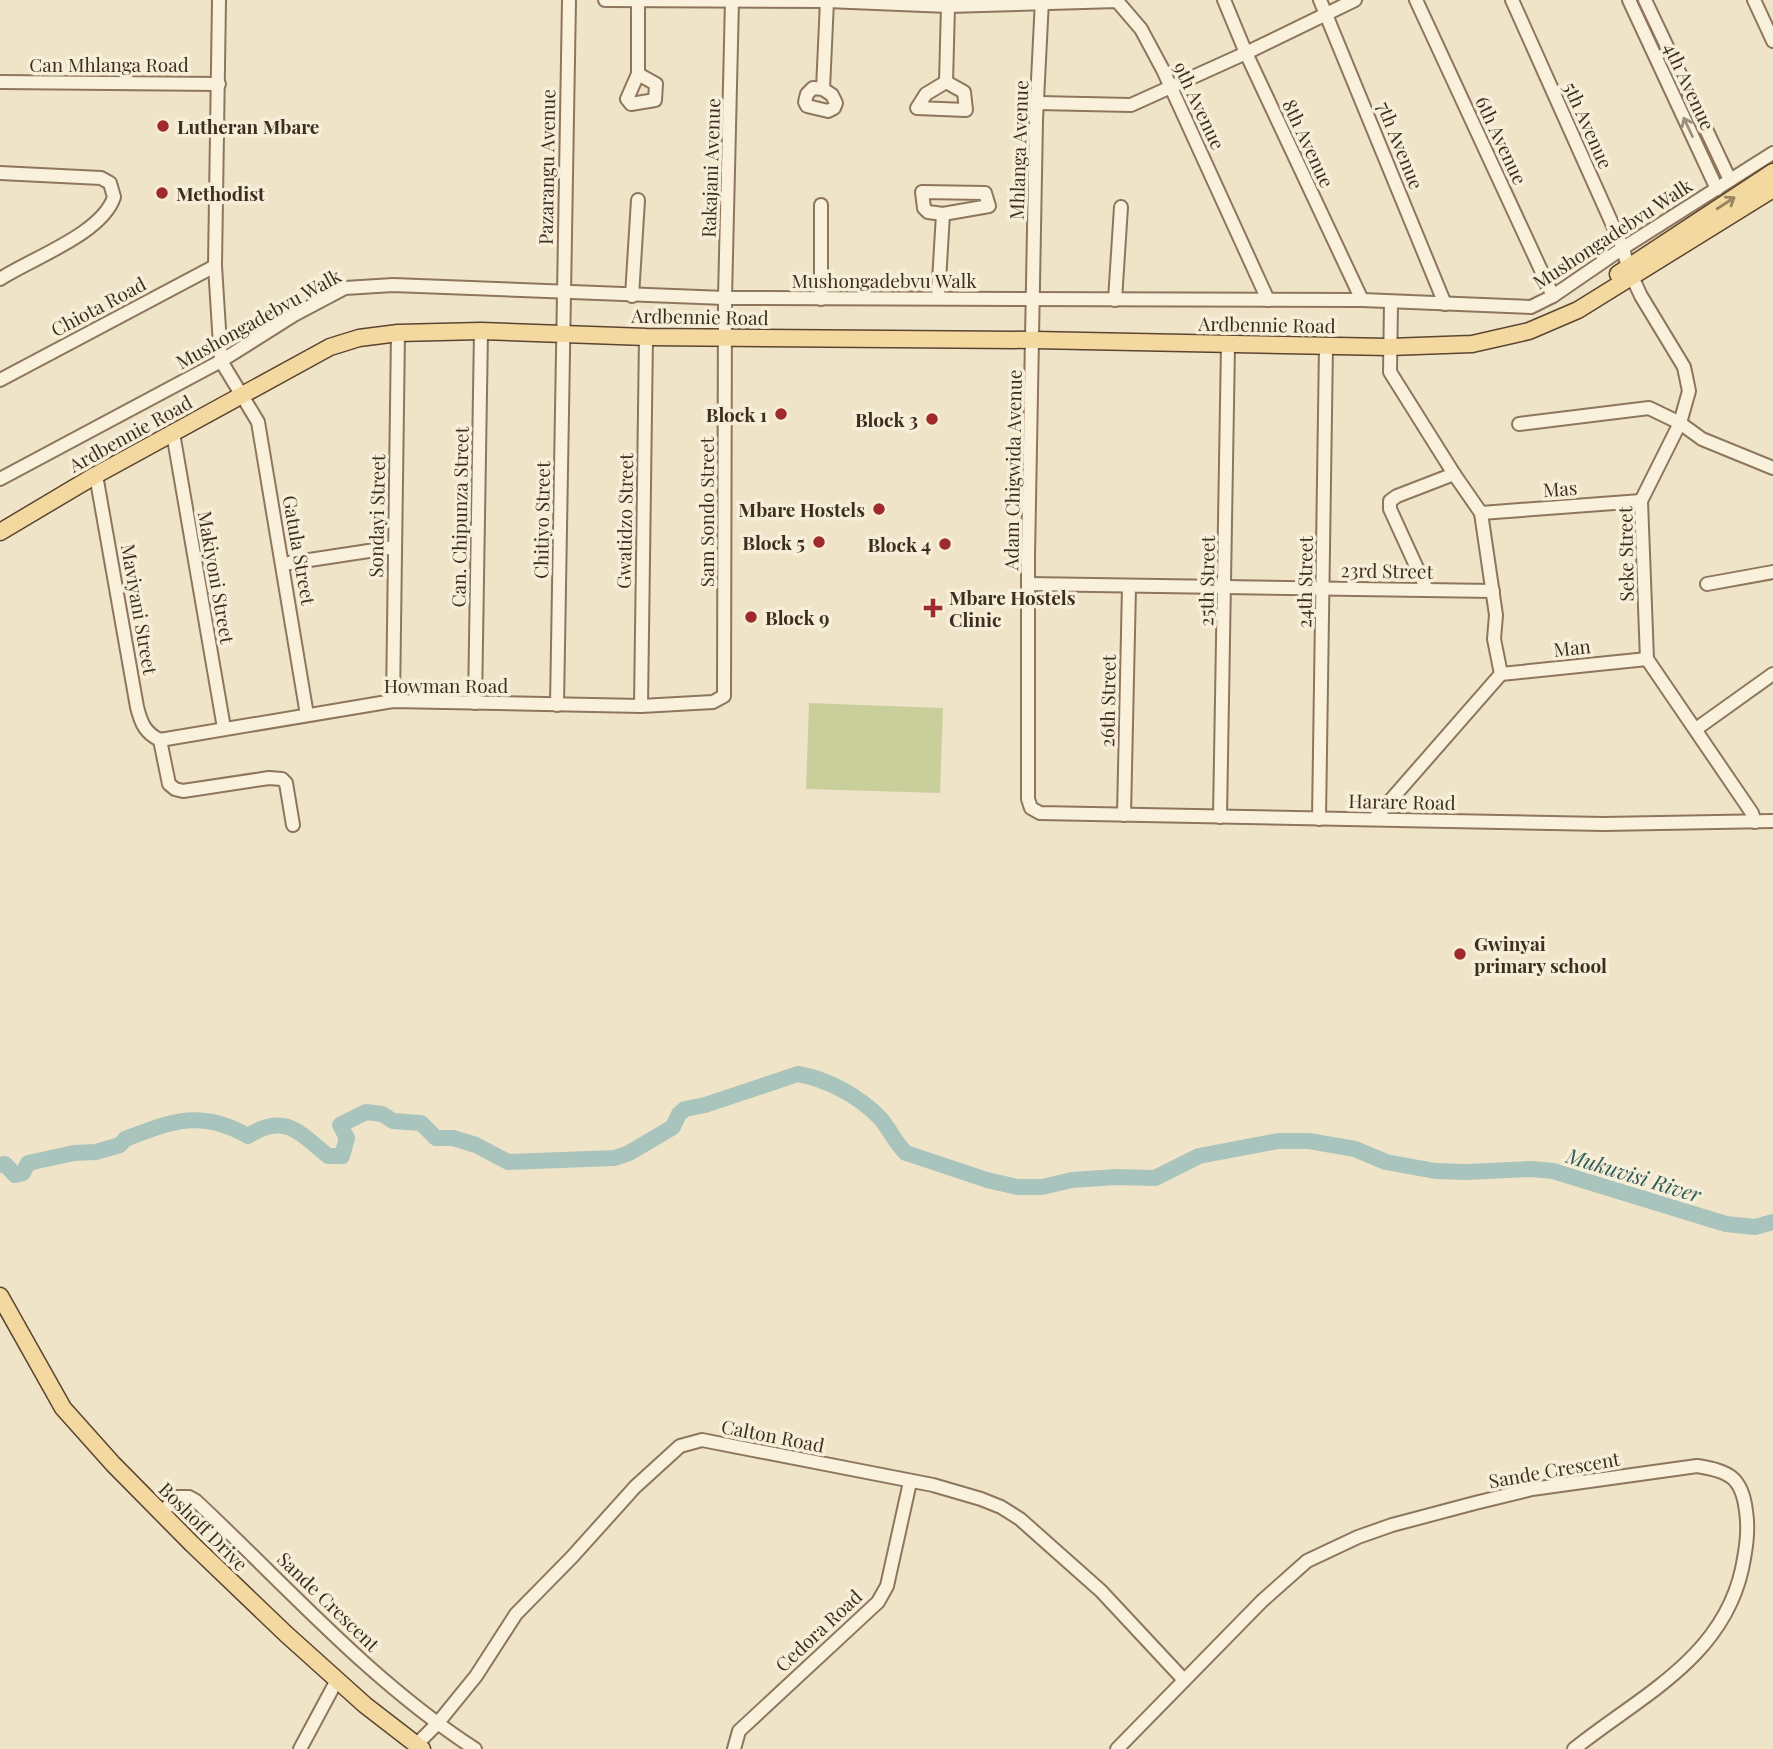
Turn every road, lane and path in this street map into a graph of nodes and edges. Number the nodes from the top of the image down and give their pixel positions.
1 (219, 0) edge
2 (569, 0) edge
3 (605, 0) edge
4 (732, 0) edge
5 (1117, 0) edge
6 (1224, 0) edge
7 (1320, 0) edge
8 (1355, 0) edge
9 (1416, 0) edge
10 (1512, 0) edge
11 (1629, 0) edge
12 (1645, 0) edge
13 (1754, 0) edge
14 (638, 1) edge
15 (827, 1) edge
16 (1042, 2) edge
17 (952, 3) edge
18 (1326, 14) junction
19 (1773, 41) edge
20 (1246, 53) junction
21 (638, 74) dead end
22 (0, 82) edge
23 (946, 82) dead end
24 (219, 84) junction
25 (1171, 86) junction
26 (823, 89) dead end
27 (1038, 103) junction
28 (1714, 151) junction
29 (1773, 153) edge
30 (1702, 157) junction
31 (1773, 172) edge
32 (0, 173) edge
33 (1730, 180) junction
34 (1717, 189) junction
35 (1773, 189) edge
36 (638, 200) dead end
37 (821, 205) dead end
38 (1121, 207) dead end
39 (943, 214) junction
40 (1623, 248) junction
41 (215, 266) junction
42 (1630, 273) junction
43 (0, 279) edge
44 (563, 292) junction
45 (632, 296) junction
46 (1553, 296) junction
47 (725, 298) junction
48 (938, 298) junction
49 (821, 299) junction
50 (1033, 300) junction
51 (1115, 300) junction
52 (1268, 300) junction
53 (1362, 300) junction
54 (1391, 303) junction
55 (1445, 304) junction
56 (481, 331) junction
57 (398, 332) junction
58 (563, 335) junction
59 (646, 337) junction
60 (725, 338) junction
61 (1034, 340) junction
62 (1228, 345) junction
63 (1326, 346) junction
64 (1389, 347) junction
65 (221, 360) junction
66 (0, 380) edge
67 (243, 396) junction
68 (1680, 423) junction
69 (1519, 424) dead end
70 (173, 433) junction
71 (1773, 468) edge
72 (1454, 474) junction
73 (96, 475) junction
74 (0, 479) edge
75 (1641, 501) junction
76 (1481, 513) junction
77 (1, 530) edge
78 (395, 547) junction
79 (283, 564) junction
80 (1773, 572) edge
81 (1029, 584) junction
82 (1707, 584) dead end
83 (1225, 586) junction
84 (1129, 587) junction
85 (1324, 588) junction
86 (1427, 590) junction
87 (1493, 591) junction
88 (1647, 659) junction
89 (1501, 674) junction
90 (1773, 674) edge
91 (725, 687) joint
92 (393, 701) junction
93 (475, 703) junction
94 (557, 705) junction
95 (641, 706) junction
96 (307, 715) junction
97 (224, 728) junction
98 (1696, 729) junction
99 (160, 740) junction
100 (1031, 807) joint
101 (1124, 815) junction
102 (1220, 817) junction
103 (1375, 818) junction
104 (1319, 819) junction
105 (1773, 821) edge
106 (1755, 822) junction
107 (293, 825) dead end
108 (0, 1296) edge
109 (909, 1482) junction
110 (161, 1514) junction
111 (337, 1680) junction
112 (1184, 1680) junction
113 (437, 1724) junction
114 (419, 1747) edge
115 (1576, 1748) edge
116 (300, 1749) edge
117 (475, 1749) edge
118 (734, 1749) edge
119 (1117, 1749) edge

1 - 24 street
2 - 44 street, Pazarangu Avenue
3 - 14 street, 9th Avenue
4 - 14 street, 9th Avenue
4 - 15 street, 9th Avenue
4 - 47 street, Rakajani Avenue
5 - 16 street, 9th Avenue
5 - 25 street, 9th Avenue
6 - 20 street, 8th Avenue
7 - 18 street, 7th Avenue
8 - 18 street
9 - 46 street, 6th Avenue
10 - 40 street, 5th Avenue
30 -> 11 street, 4th Avenue
12 - 28 street, 4th Avenue
13 - 19 street
14 - 21 street
15 - 17 street, 9th Avenue
15 - 26 street
16 - 17 street, 9th Avenue
16 - 27 street, Mhlanga Avenue
17 - 23 street
18 - 20 street
18 - 55 street, 7th Avenue
20 - 25 street
20 - 53 street, 8th Avenue
22 - 24 street, Can Mhlanga Road
24 - 41 street
25 - 27 street
25 - 52 street, 9th Avenue
27 - 50 street, Mhlanga Avenue
28 - 30 street
28 - 33 street, 4th Avenue
29 - 33 street, Mushongadebvu Walk
30 - 34 street, 4th Avenue
42 -> 31 main road, Ardbennie Road
32 - 43 street
33 - 34 street, Mushongadebvu Walk
34 - 40 street, Mushongadebvu Walk
35 - 42 main road, Ardbennie Road
36 - 45 street
37 - 49 street
38 - 51 street
39 - 39 street
39 - 48 street
40 - 42 street, 5th Avenue
40 - 46 street, Mushongadebvu Walk
41 - 65 street
41 - 66 street, Chiota Road
42 - 64 main road, Ardbennie Road
42 - 68 street, Seke Street
44 - 45 street, Mushongadebvu Walk
44 - 58 street, Pazarangu Avenue
44 - 65 street, Mushongadebvu Walk
45 - 47 street, Mushongadebvu Walk
46 - 55 street, Mushongadebvu Walk
47 - 49 street, Mushongadebvu Walk
47 - 60 street, Rakajani Avenue
48 - 49 street, Mushongadebvu Walk
48 - 50 street, Mushongadebvu Walk
50 - 51 street, Mushongadebvu Walk
50 - 61 street, Adam Chigwida Avenue
51 - 52 street, Mushongadebvu Walk
52 - 53 street, Mushongadebvu Walk
53 - 54 street, Mushongadebvu Walk
54 - 55 street, Mushongadebvu Walk
54 - 64 street
56 - 57 main road, Ardbennie Road
56 - 58 main road, Ardbennie Road
56 - 93 street, Can. Chipunza Street
57 - 67 main road, Ardbennie Road
57 - 78 street, Sondayi Street
58 - 59 main road, Ardbennie Road
58 - 94 street, Chitiyo Street
59 - 60 main road, Ardbennie Road
59 - 95 street, Gwatidzo Street
60 - 61 main road, Ardbennie Road
60 - 91 street, Sam Sondo Street
61 - 62 main road, Ardbennie Road
61 - 81 street, Adam Chigwida Avenue
62 - 63 main road, Ardbennie Road
62 - 83 street, 25th Street
63 - 64 main road, Ardbennie Road
63 - 85 street, 24th Street
64 - 72 street
65 - 67 street, Gatula Street
65 - 74 street, Mushongadebvu Walk
67 - 70 main road, Ardbennie Road
67 - 79 street, Gatula Street
68 - 69 street
68 - 71 street
68 - 75 street, Seke Street
70 - 73 main road, Ardbennie Road
70 - 97 street, Makiyoni Street
72 - 76 street
72 - 86 street
73 - 77 main road, Ardbennie Road
73 - 99 street, Maviyani Street
75 - 76 street, Mas
75 - 88 street, Seke Street
76 - 87 street
78 - 79 street
78 - 92 street, Sondayi Street
79 - 96 street, Gatula Street
80 - 82 street
81 - 84 street, 23rd Street
81 - 100 street, Adam Chigwida Avenue
83 - 84 street, 23rd Street
83 - 85 street, 23rd Street
83 - 102 street, 25th Street
84 - 101 street, 26th Street
85 - 86 street, 23rd Street
85 - 104 street, 24th Street
86 - 87 street, 23rd Street
87 - 89 street
88 - 89 street, Man
88 - 98 street
89 - 103 street
90 - 98 street
91 - 95 street, Howman Road
92 - 93 street, Howman Road
92 - 96 street, Howman Road
93 - 94 street, Howman Road
94 - 95 street, Howman Road
96 - 97 street, Howman Road
97 - 99 street, Howman Road
98 - 106 street
99 - 107 street
100 - 101 street, Harare Road
101 - 102 street, Harare Road
102 - 104 street, Harare Road
103 - 104 street, Harare Road
103 - 106 street, Harare Road
105 - 106 street, Harare Road
108 - 110 main road, Boshoff Drive
109 - 112 street, Calton Road
109 - 113 street, Calton Road
109 - 118 street, Cedora Road
110 - 111 main road, Boshoff Drive
110 - 113 street, Sande Crescent
111 - 114 main road, Boshoff Drive
111 - 116 street
112 - 115 street, Sande Crescent
112 - 119 street, Sande Crescent
113 - 114 street, Calton Road
113 - 117 street, Sande Crescent

